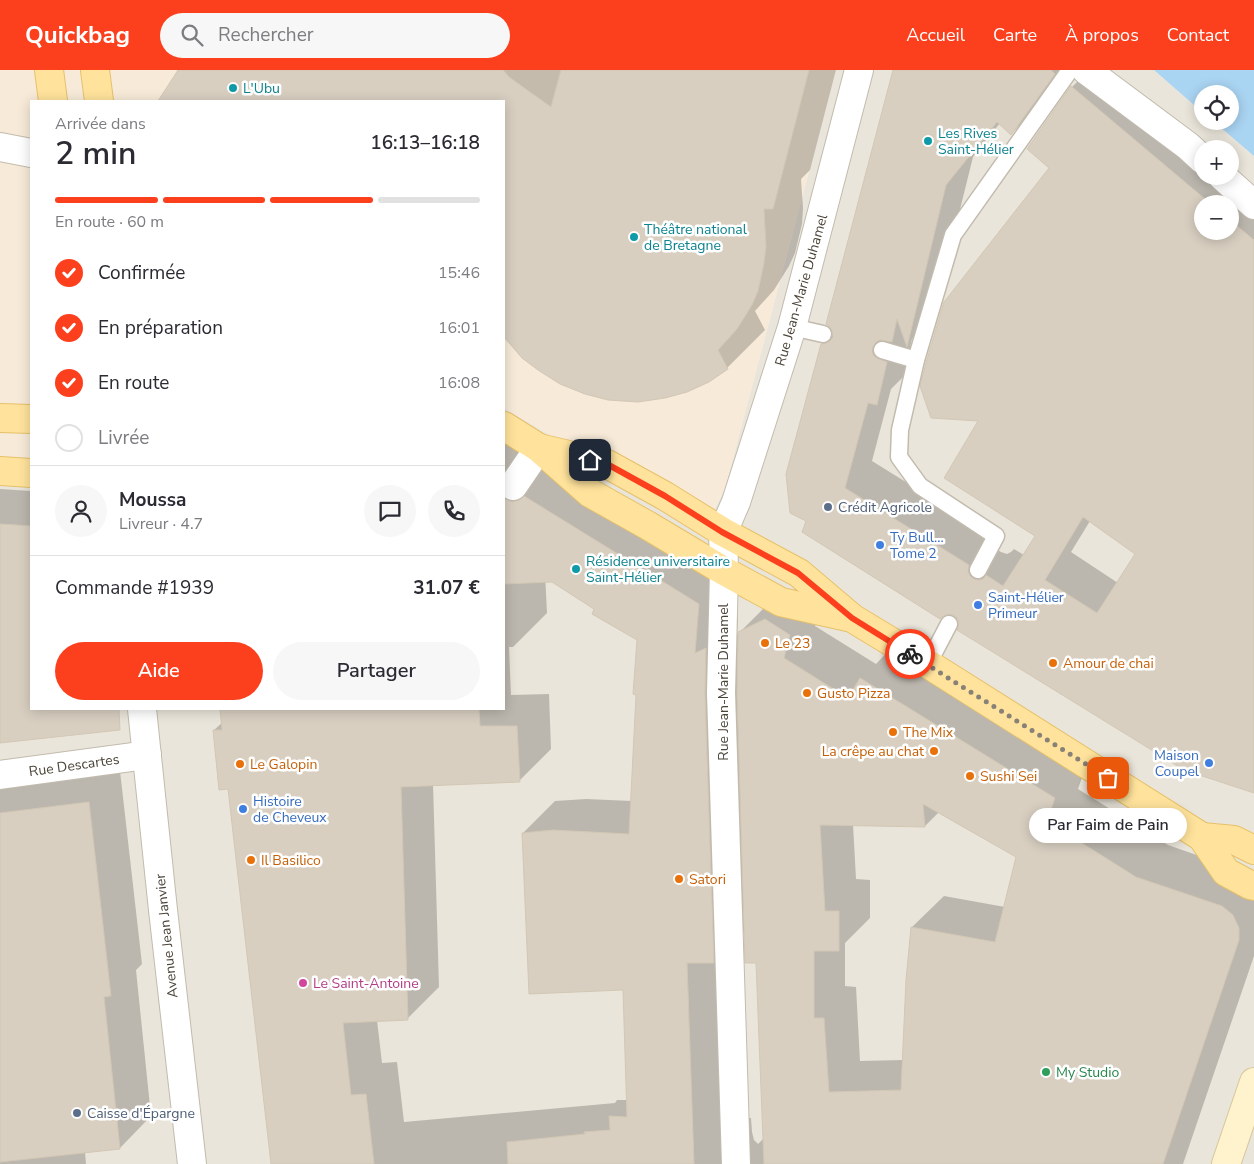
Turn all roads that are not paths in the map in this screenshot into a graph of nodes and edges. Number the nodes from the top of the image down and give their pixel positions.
1 (50, 70) edge
2 (96, 70) edge
3 (859, 70) edge
4 (1070, 70) edge
5 (1086, 70) edge
6 (54, 100) edge
7 (99, 100) edge
8 (0, 147) edge
9 (1194, 152) edge
10 (30, 153) edge
11 (1232, 185) edge
12 (1254, 205) edge
13 (792, 327) junction
14 (823, 334) dead end
15 (882, 350) dead end
16 (916, 360) junction
17 (0, 418) edge
18 (30, 420) edge
19 (505, 427) edge
20 (539, 448) junction
21 (0, 471) edge
22 (30, 473) edge
23 (513, 486) dead end
24 (722, 532) junction
25 (978, 570) dead end
26 (724, 572) junction
27 (852, 618) junction
28 (949, 624) dead end
29 (928, 664) junction
30 (142, 710) edge
31 (147, 755) junction
32 (0, 775) edge
33 (1202, 836) junction
34 (1254, 850) edge
35 (1254, 886) edge
36 (1254, 1082) edge
37 (192, 1164) edge
38 (736, 1164) edge
39 (1226, 1164) edge

1 - 6 main road
2 - 7 main road
3 - 13 street, Rue Jean-Marie Duhamel
4 - 16 lane
5 - 9 street
8 - 10 street
11 - 12 street
13 - 14 lane
13 - 24 street, Rue Jean-Marie Duhamel
15 - 16 lane
16 - 25 lane
17 - 18 main road
19 - 20 main road
20 - 23 street
20 - 24 main road
20 - 26 main road
21 - 22 main road
24 - 26 street, Rue Jean-Marie Duhamel
24 - 27 main road
26 - 27 main road
26 - 38 street, Rue Jean-Marie Duhamel
27 - 29 main road
28 - 29 lane
29 - 33 main road
30 - 31 street, Avenue Jean Janvier
31 - 32 street, Rue Descartes
31 - 37 street, Avenue Jean Janvier
33 - 34 main road
33 - 35 main road
36 - 39 street

